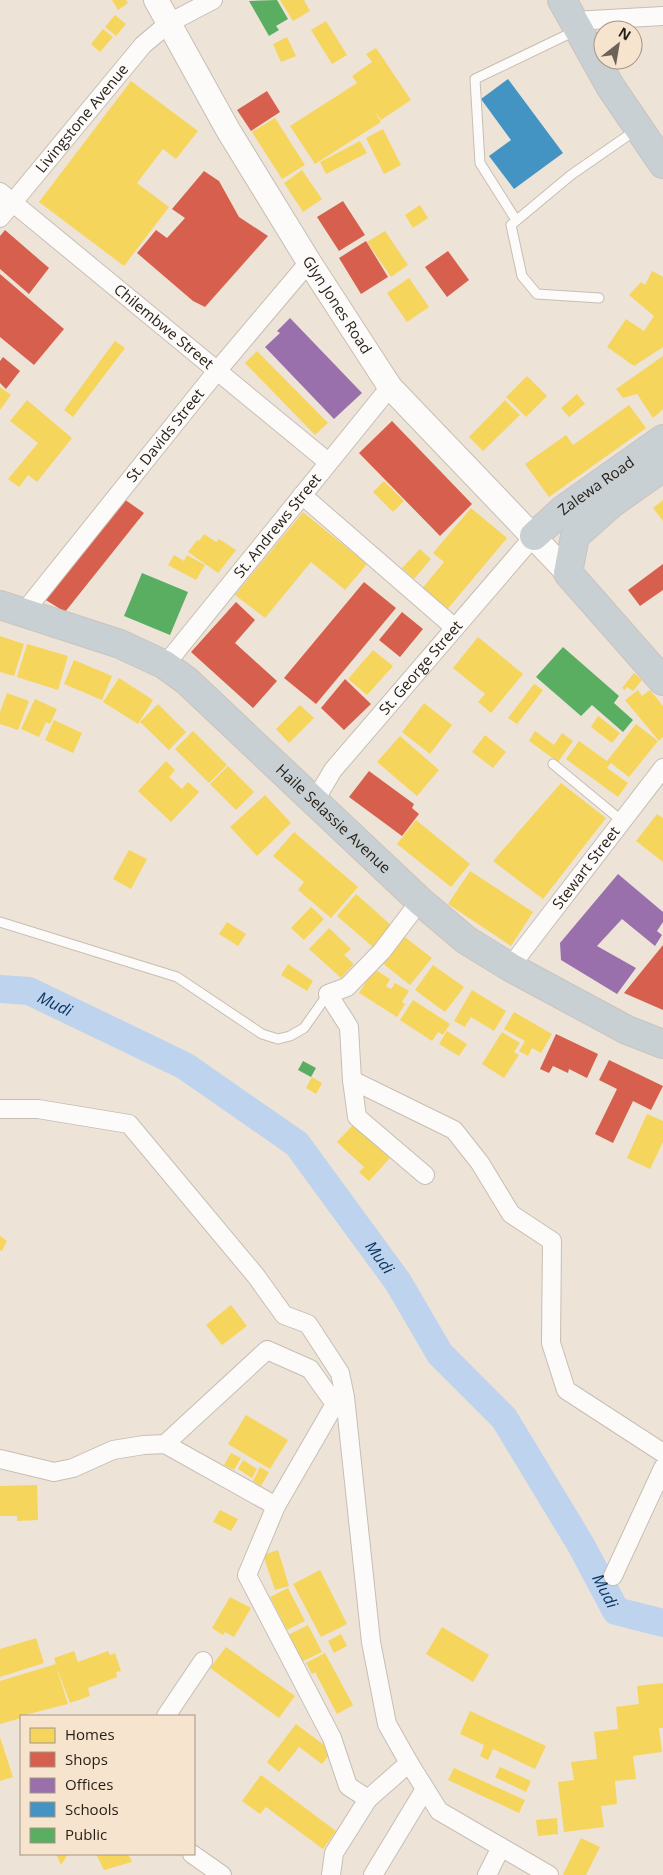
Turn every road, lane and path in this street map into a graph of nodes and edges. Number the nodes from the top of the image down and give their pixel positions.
1 (156, 0) edge
2 (212, 0) edge
3 (663, 16) edge
4 (571, 17) edge
5 (169, 23) junction
6 (638, 128) junction
7 (663, 164) edge
8 (6, 197) edge
9 (0, 218) edge
10 (516, 220) junction
11 (309, 262) junction
12 (598, 298) dead end
13 (217, 371) junction
14 (390, 387) junction
15 (663, 439) edge
16 (328, 462) junction
17 (663, 467) edge
18 (302, 495) junction
19 (534, 536) junction
20 (568, 573) junction
21 (12, 608) edge
22 (455, 628) junction
23 (165, 664) junction
24 (663, 681) edge
25 (553, 764) dead end
26 (663, 768) edge
27 (314, 802) junction
28 (622, 821) junction
29 (420, 901) junction
30 (0, 922) edge
31 (510, 968) junction
32 (328, 994) junction
33 (663, 1044) edge
34 (352, 1080) junction
35 (0, 1109) edge
36 (425, 1175) dead end
37 (166, 1444) junction
38 (663, 1453) edge
39 (0, 1459) edge
40 (663, 1468) edge
41 (276, 1506) junction
42 (613, 1576) dead end
43 (203, 1661) dead end
44 (167, 1715) edge
45 (409, 1763) junction
46 (425, 1790) junction
47 (368, 1799) junction
48 (501, 1847) junction
49 (193, 1855) edge
50 (222, 1875) edge
51 (331, 1875) edge
52 (373, 1875) edge
53 (487, 1875) edge
54 (549, 1875) edge

1 - 5 street, Glyn Jones Road
2 - 5 street, Livingstone Avenue
3 - 4 street
4 - 6 highway
4 - 10 lane
5 - 8 street, Livingstone Avenue
5 - 11 street, Glyn Jones Road
6 - 7 highway
6 - 10 lane
8 - 9 street, Livingstone Avenue
8 - 13 street, Chilembwe Street
10 - 12 lane
11 - 13 street, St. Davids Street
11 - 14 street, Glyn Jones Road
13 - 16 street, Chilembwe Street
13 - 21 street, St. Davids Street
14 - 16 street, St. Andrews Street
14 - 19 street, Glyn Jones Road
15 - 19 highway, Zalewa Road
16 - 18 street, St. Andrews Street
17 - 20 highway, Zalewa Road
18 - 22 street
18 - 23 street, St. Andrews Street
19 - 20 street, Glyn Jones Road
19 - 22 street, St. George Street
20 - 24 highway
21 - 23 highway, Haile Selassie Avenue
22 - 27 street, St. George Street
23 - 27 highway, Haile Selassie Avenue
25 - 28 lane
26 - 28 street, Stewart Street
27 - 29 highway, Haile Selassie Avenue
28 - 31 street, Stewart Street
29 - 31 highway, Haile Selassie Avenue
29 - 32 street
30 - 32 lane
31 - 33 highway, Haile Selassie Avenue
32 - 34 street
34 - 36 street
34 - 38 street
35 - 45 street
37 - 39 street
37 - 41 street
37 - 41 street
40 - 42 street
41 - 47 street
43 - 44 street
45 - 46 street
45 - 47 street
46 - 48 street
46 - 52 street
47 - 51 street
48 - 53 street
48 - 54 street
49 - 50 street

